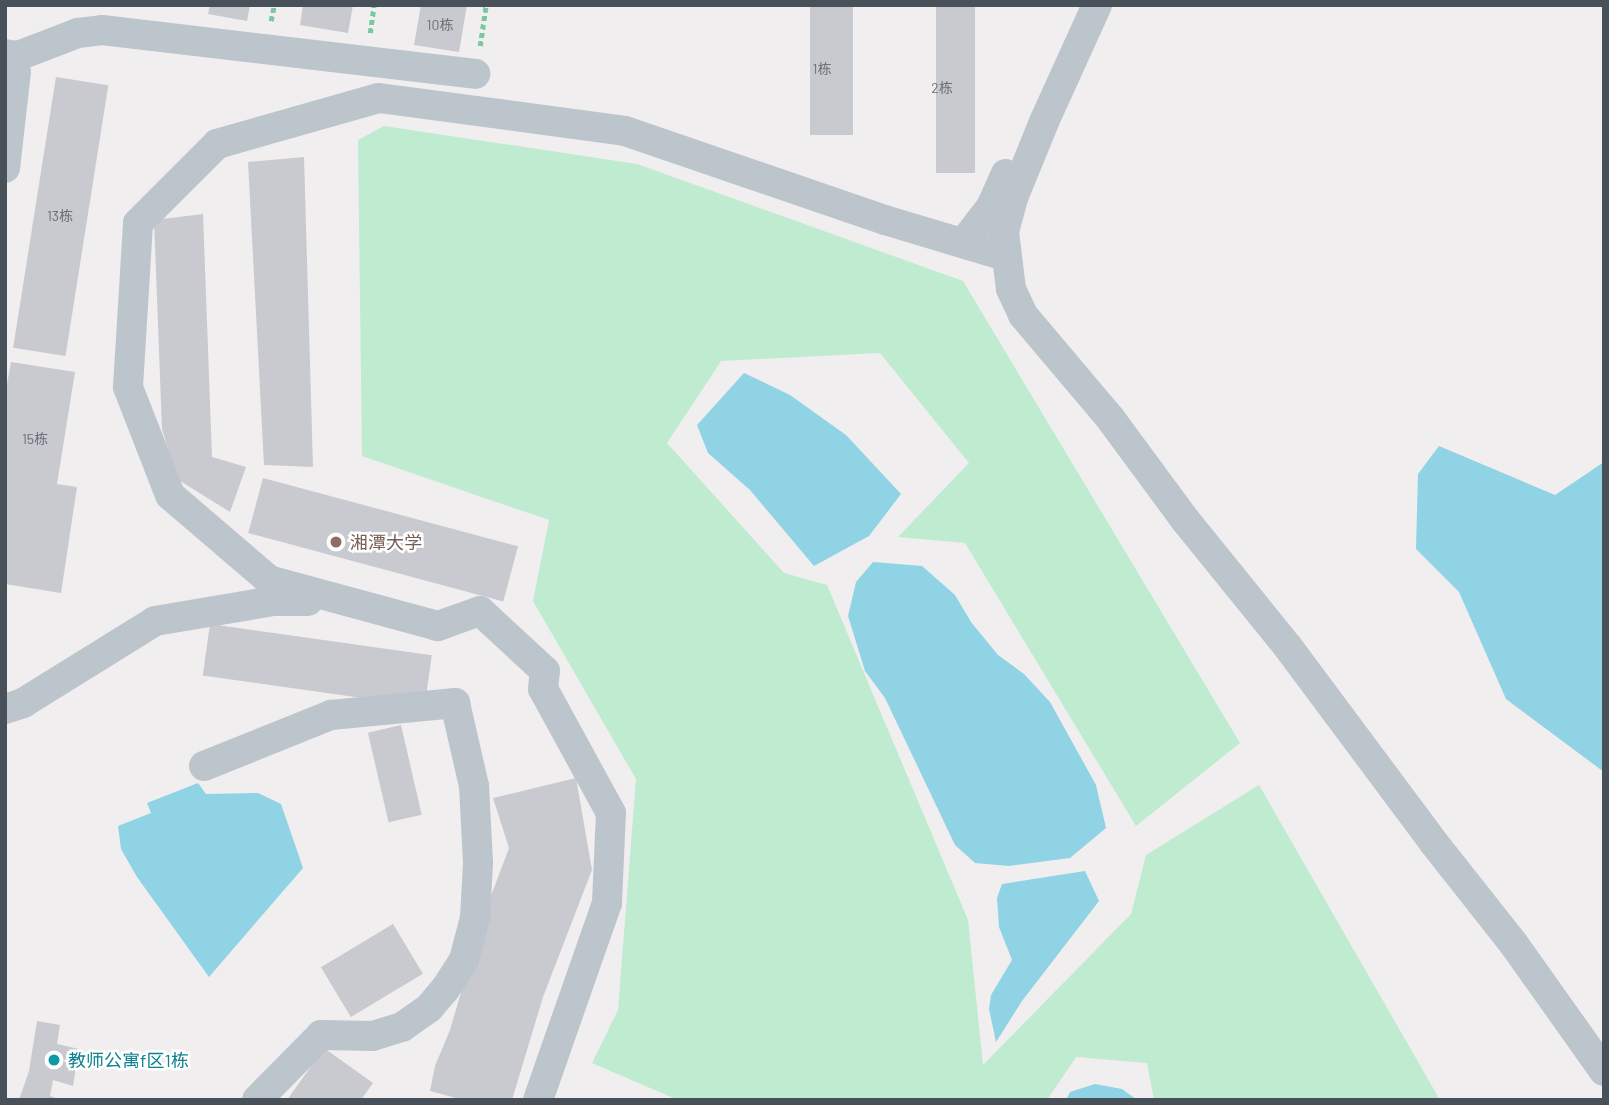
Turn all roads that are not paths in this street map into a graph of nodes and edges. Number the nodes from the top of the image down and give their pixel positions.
1 (1075, 5) edge
2 (1097, 5) edge
3 (11, 63) edge
4 (475, 74) road end
5 (5, 168) edge
6 (964, 242) junction
7 (1005, 256) junction
8 (356, 602) junction
9 (5, 709) edge
10 (204, 766) dead end
11 (1604, 1071) edge
12 (257, 1100) edge
13 (538, 1100) edge

1 - 6 street
2 - 7 street
3 - 4 street
3 - 5 street
6 - 7 street
6 - 8 street
7 - 11 street
8 - 9 street
8 - 13 street
10 - 12 street

